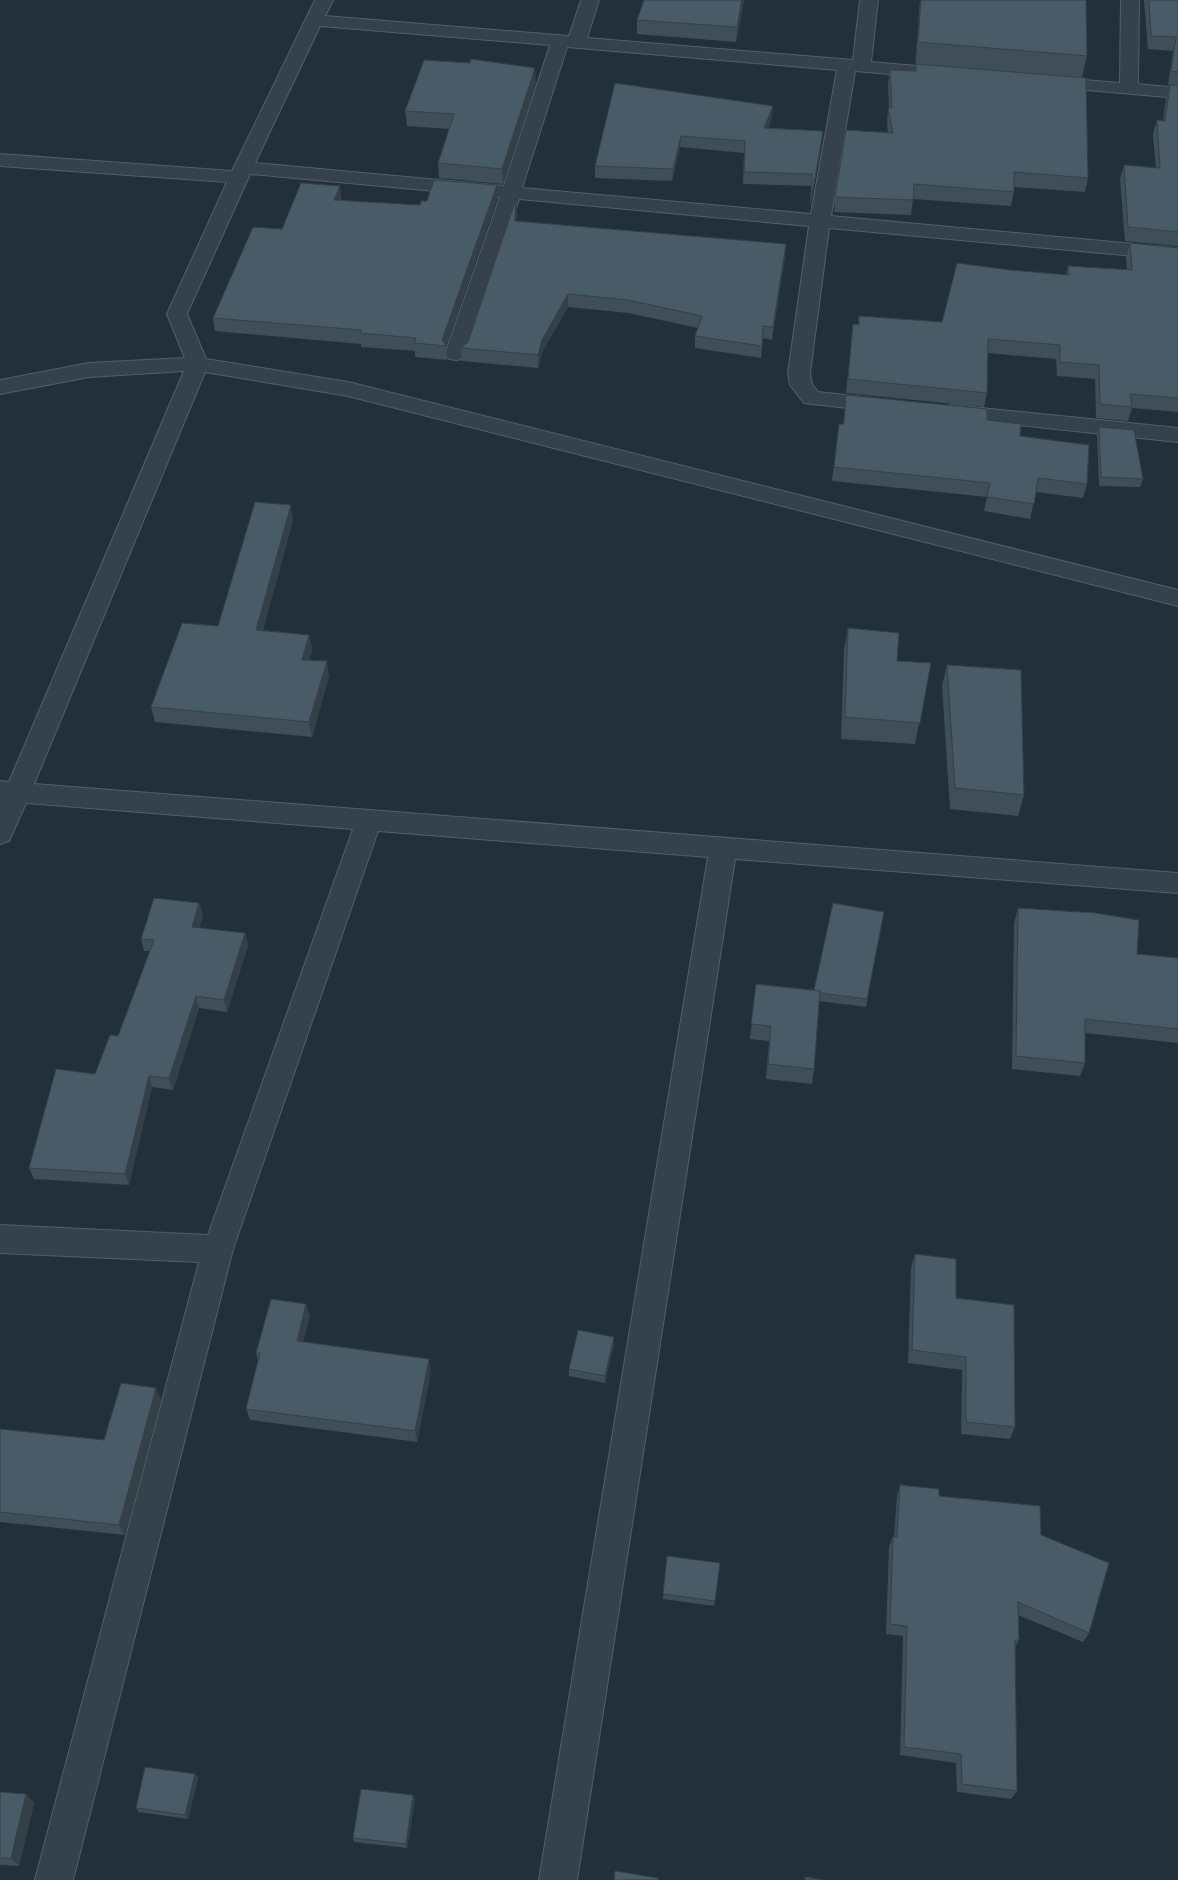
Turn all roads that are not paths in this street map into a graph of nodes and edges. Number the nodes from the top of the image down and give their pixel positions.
1 (324, 0) edge
2 (590, 0) edge
3 (869, 0) edge
4 (1130, 0) edge
5 (314, 20) junction
6 (568, 43) junction
7 (854, 66) junction
8 (970, 75) edge
9 (1030, 80) edge
10 (1129, 88) junction
11 (1178, 93) edge
12 (0, 160) edge
13 (241, 172) junction
14 (512, 192) junction
15 (820, 221) junction
16 (1178, 254) edge
17 (456, 354) dead end
18 (198, 364) junction
19 (0, 387) edge
20 (901, 407) edge
21 (931, 410) edge
22 (1178, 435) edge
23 (1178, 598) edge
24 (8, 791) edge
25 (369, 820) junction
26 (0, 834) edge
27 (723, 848) junction
28 (1178, 883) edge
29 (0, 1239) edge
30 (218, 1249) junction
31 (54, 1880) edge
32 (558, 1880) edge

1 - 5 street
2 - 6 street
3 - 7 street
4 - 10 street
5 - 6 street
5 - 13 street
6 - 7 street
6 - 14 street
7 - 8 street
7 - 15 street
9 - 10 street
10 - 11 street
12 - 13 street
13 - 14 street
13 - 18 street
14 - 15 street
14 - 17 street
15 - 16 street
15 - 20 street
18 - 19 street
18 - 23 street
18 - 24 street
21 - 22 street
24 - 25 street
24 - 26 street
25 - 27 street
25 - 30 street
27 - 28 street
27 - 32 street
29 - 30 street
30 - 31 street

